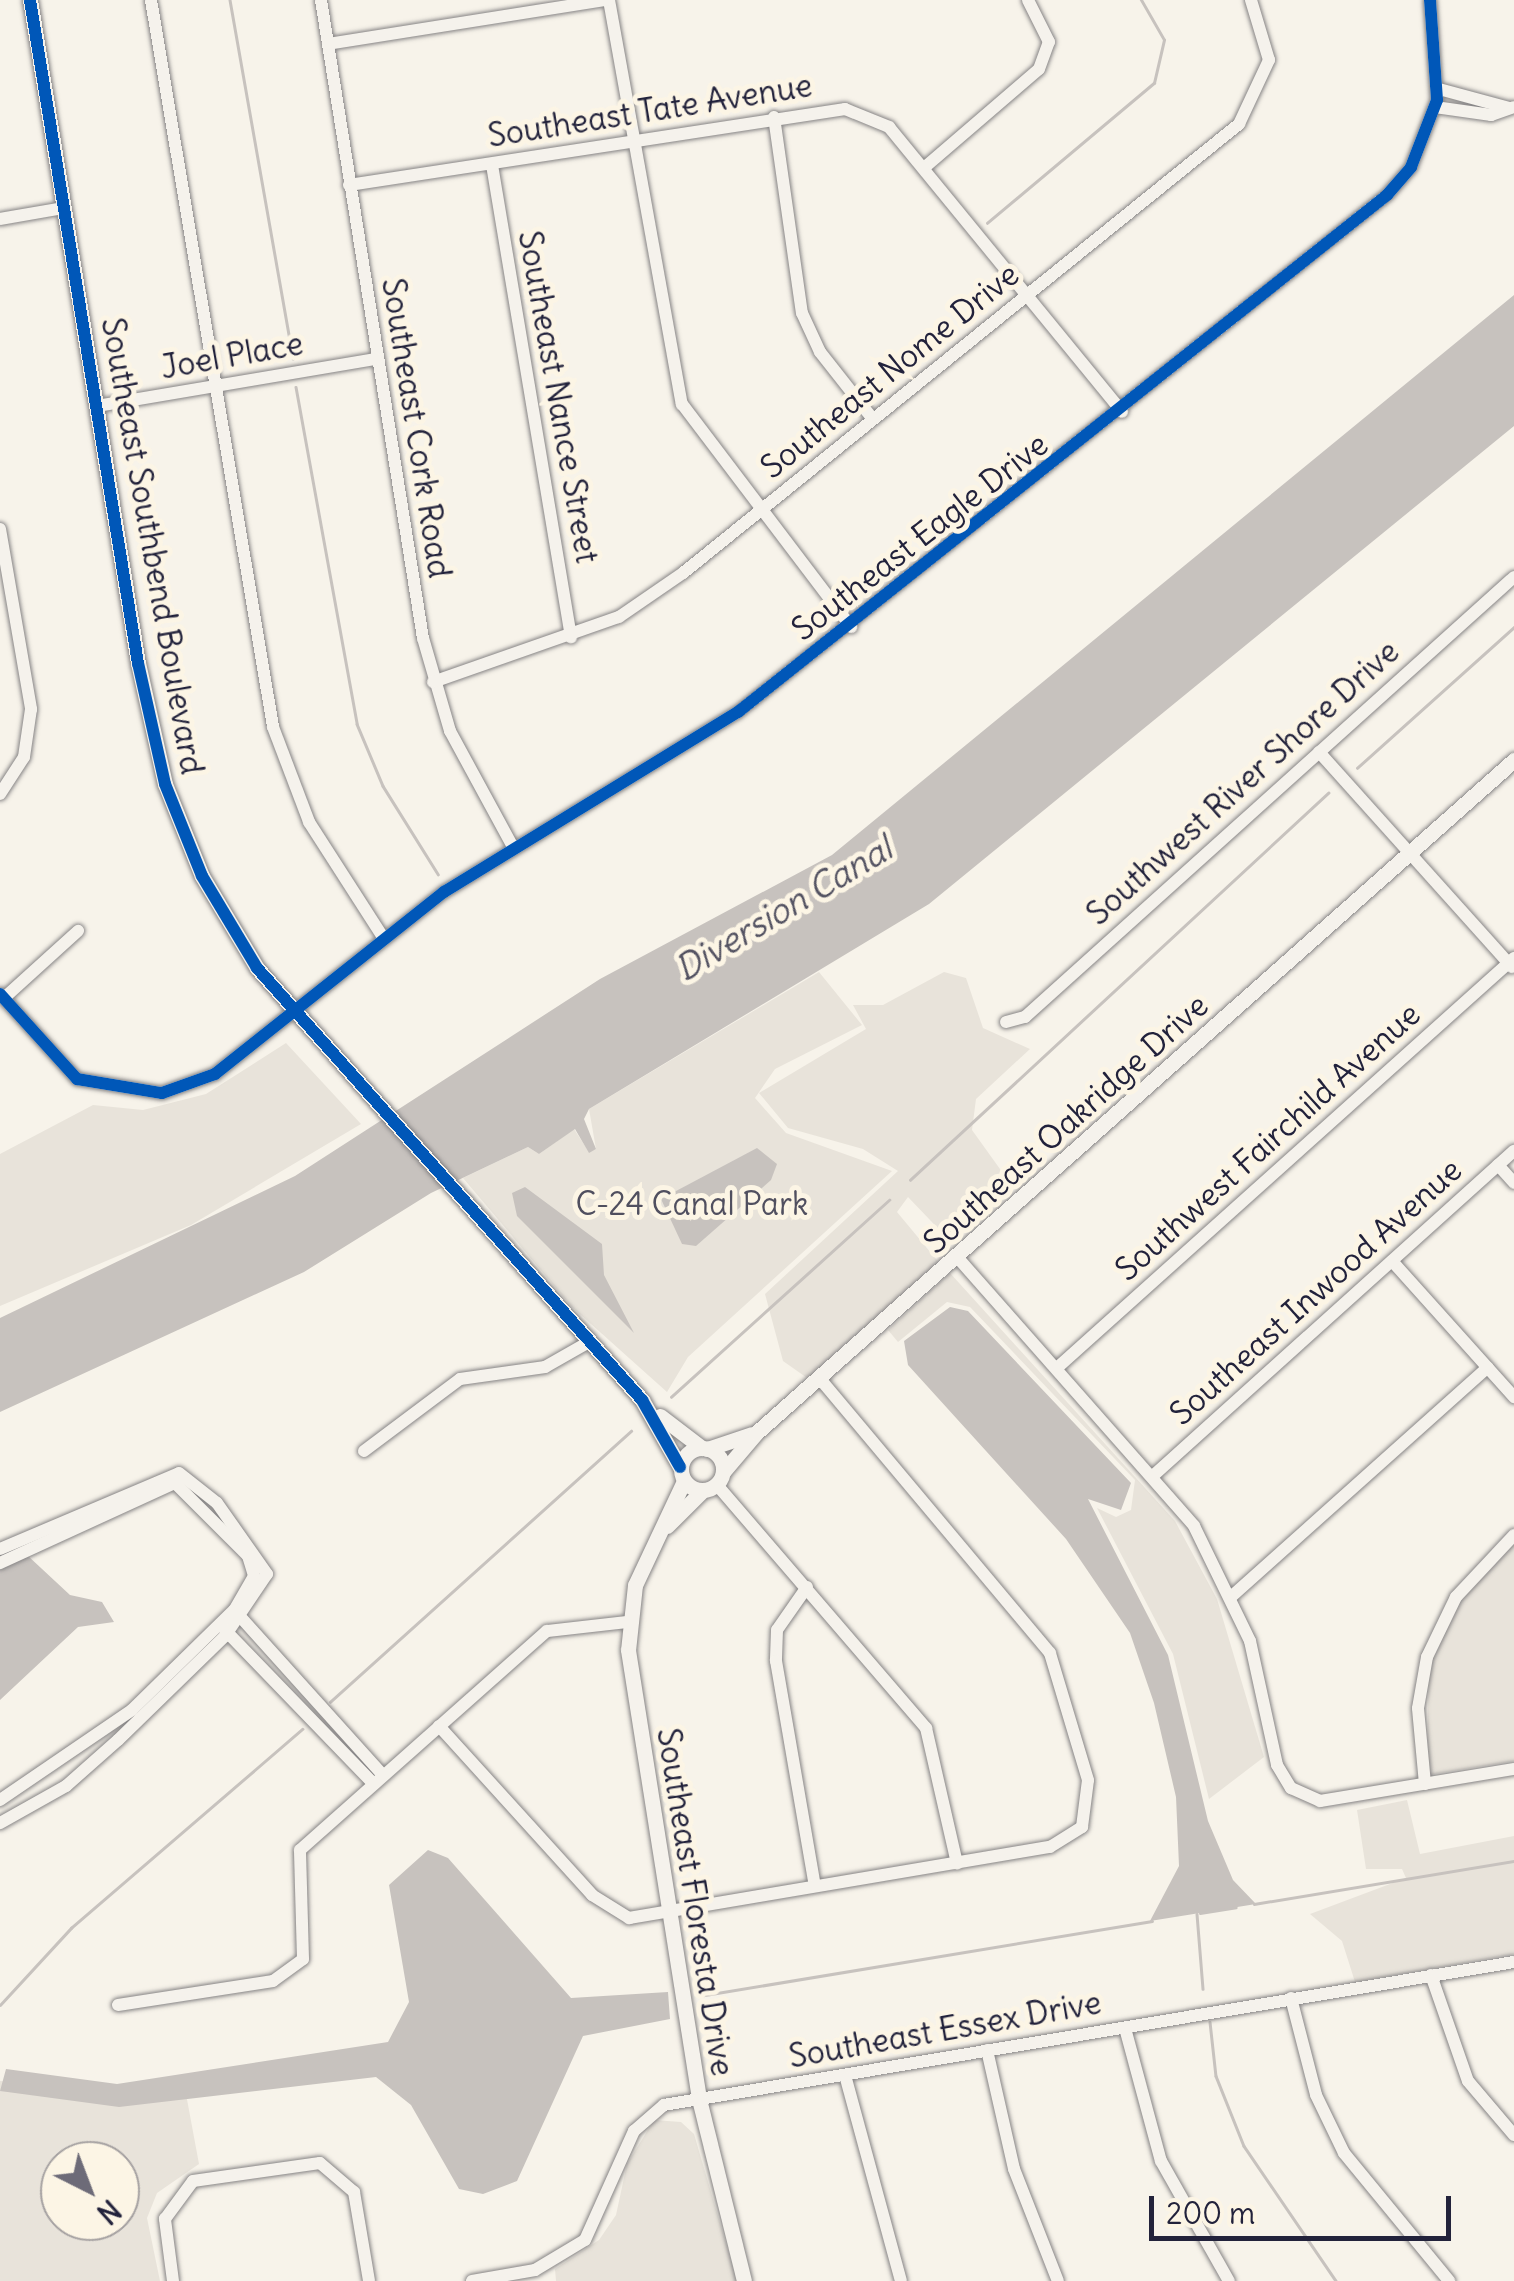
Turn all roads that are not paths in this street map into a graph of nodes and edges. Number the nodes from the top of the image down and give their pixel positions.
1 (30, 0) edge
2 (151, 0) edge
3 (321, 0) edge
4 (608, 0) edge
5 (1028, 0) edge
6 (1250, 0) edge
7 (1430, 0) edge
8 (328, 44) junction
9 (1439, 89) junction
10 (1476, 97) junction
11 (1435, 107) junction
12 (1512, 107) edge
13 (1474, 114) junction
14 (774, 117) junction
15 (631, 142) junction
16 (492, 166) junction
17 (925, 166) junction
18 (349, 185) junction
19 (64, 208) junction
20 (0, 219) edge
21 (1026, 295) junction
22 (376, 359) junction
23 (213, 388) junction
24 (97, 406) junction
25 (1122, 412) junction
26 (873, 419) junction
27 (762, 510) junction
28 (0, 529) edge
29 (1514, 577) edge
30 (851, 627) junction
31 (571, 637) junction
32 (433, 682) junction
33 (1319, 752) junction
34 (1514, 760) edge
35 (0, 794) edge
36 (513, 847) junction
37 (1410, 853) junction
38 (78, 931) dead end
39 (384, 940) junction
40 (1512, 963) edge
41 (2, 996) edge
42 (293, 1012) junction
43 (1006, 1022) dead end
44 (1514, 1151) edge
45 (1498, 1165) junction
46 (1514, 1183) edge
47 (958, 1258) junction
48 (1392, 1261) junction
49 (589, 1342) junction
50 (1058, 1367) junction
51 (1488, 1367) junction
52 (821, 1380) junction
53 (1514, 1397) edge
54 (645, 1404) junction
55 (756, 1433) junction
56 (704, 1448) junction
57 (364, 1451) dead end
58 (682, 1474) junction
59 (1154, 1474) junction
60 (714, 1483) junction
61 (55, 1530) junction
62 (660, 1533) junction
63 (1514, 1536) edge
64 (0, 1549) edge
65 (0, 1562) edge
66 (807, 1587) junction
67 (1232, 1596) junction
68 (237, 1613) junction
69 (627, 1622) junction
70 (224, 1628) junction
71 (142, 1706) junction
72 (439, 1726) junction
73 (341, 1742) junction
74 (61, 1761) junction
75 (1514, 1768) edge
76 (74, 1776) junction
77 (376, 1778) junction
78 (1425, 1784) junction
79 (0, 1800) edge
80 (0, 1823) edge
81 (956, 1863) junction
82 (815, 1886) junction
83 (668, 1912) junction
84 (1514, 1962) edge
85 (1431, 1975) junction
86 (1291, 1998) junction
87 (118, 2005) dead end
88 (1125, 2028) junction
89 (987, 2050) junction
90 (845, 2075) junction
91 (699, 2099) junction
92 (1514, 2135) edge
93 (172, 2281) edge
94 (370, 2281) edge
95 (472, 2281) edge
96 (744, 2281) edge
97 (901, 2281) edge
98 (1058, 2281) edge
99 (1228, 2281) edge
100 (1449, 2281) edge

1 - 19 street, Southeast Southbend Boulevard
2 - 23 street
3 - 8 street, Southeast Cork Road
4 - 8 street
4 - 15 street
5 - 17 street
6 - 21 street, Southeast Nome Drive
7 - 9 street, Southeast Eagle Drive
8 - 18 street, Southeast Cork Road
9 - 10 street
9 - 11 street, Southeast Eagle Drive
10 - 12 street
10 - 13 street
11 - 13 street
11 - 25 street, Southeast Eagle Drive
12 - 13 street
14 - 15 street, Southeast Tate Avenue
14 - 17 street, Southeast Tate Avenue
14 - 26 street
15 - 16 street, Southeast Tate Avenue
15 - 27 street
16 - 18 street, Southeast Tate Avenue
16 - 31 street, Southeast Nance Street
17 - 21 street, Southeast Tate Avenue
18 - 22 street, Southeast Cork Road
19 - 20 street
19 - 24 street, Southeast Southbend Boulevard
21 - 25 street, Southeast Tate Avenue
21 - 26 street, Southeast Nome Drive
22 - 23 street, Joel Place
22 - 32 street, Southeast Cork Road
23 - 24 street, Joel Place
23 - 39 street
24 - 42 street, Southeast Southbend Boulevard
25 - 30 street, Southeast Eagle Drive
26 - 27 street, Southeast Nome Drive
27 - 30 street
27 - 31 street, Southeast Nome Drive
28 - 35 street
29 - 33 street, Southwest River Shore Drive
30 - 36 street, Southeast Eagle Drive
31 - 32 street, Southeast Nome Drive
32 - 36 street, Southeast Cork Road
33 - 37 street
33 - 43 street, Southwest River Shore Drive
34 - 37 street, Southeast Oakridge Drive
36 - 39 street, Southeast Eagle Drive
37 - 40 street
37 - 47 street, Southeast Oakridge Drive
38 - 41 street
39 - 42 street, Southeast Eagle Drive
40 - 50 street, Southwest Fairchild Avenue
41 - 42 street, Southeast Eagle Drive
42 - 49 street, Southeast Southbend Boulevard
44 - 45 street, Southeast Inwood Avenue
45 - 46 street
45 - 48 street, Southeast Inwood Avenue
47 - 50 street
47 - 52 street, Southeast Oakridge Drive
48 - 51 street
48 - 59 street, Southeast Inwood Avenue
49 - 54 street, Southeast Southbend Boulevard
49 - 57 street
50 - 59 street
51 - 53 street
51 - 67 street
52 - 55 street, Southeast Oakridge Drive
52 - 81 street
54 - 56 street, Southeast Southbend Boulevard
54 - 58 street, Southeast Southbend Boulevard
55 - 56 street, Southeast Oakridge Drive
55 - 60 street, Southeast Oakridge Drive
56 - 58 street
56 - 60 street, Southeast Southbend Boulevard
58 - 60 street
58 - 62 street, Southeast Floresta Drive
59 - 67 street
60 - 62 street, Southeast Floresta Drive
60 - 66 street
61 - 64 street
61 - 65 street
61 - 68 street
62 - 69 street, Southeast Floresta Drive
63 - 78 street
66 - 81 street
66 - 82 street
67 - 78 street
68 - 70 street
68 - 73 street
69 - 72 street
69 - 83 street, Southeast Floresta Drive
70 - 71 street
70 - 73 street
71 - 74 street
71 - 76 street
72 - 77 street
72 - 83 street
73 - 77 street
74 - 76 street
74 - 79 street
75 - 78 street
76 - 80 street
77 - 87 street
81 - 82 street
82 - 83 street
83 - 91 street, Southeast Floresta Drive
84 - 85 street, Southeast Essex Drive
85 - 86 street, Southeast Essex Drive
85 - 92 street
86 - 88 street, Southeast Essex Drive
86 - 100 street
88 - 89 street, Southeast Essex Drive
88 - 99 street
89 - 90 street, Southeast Essex Drive
89 - 98 street
90 - 91 street, Southeast Essex Drive
90 - 97 street
91 - 95 street, Southeast Essex Drive
91 - 96 street, Southeast Floresta Drive
93 - 94 street

